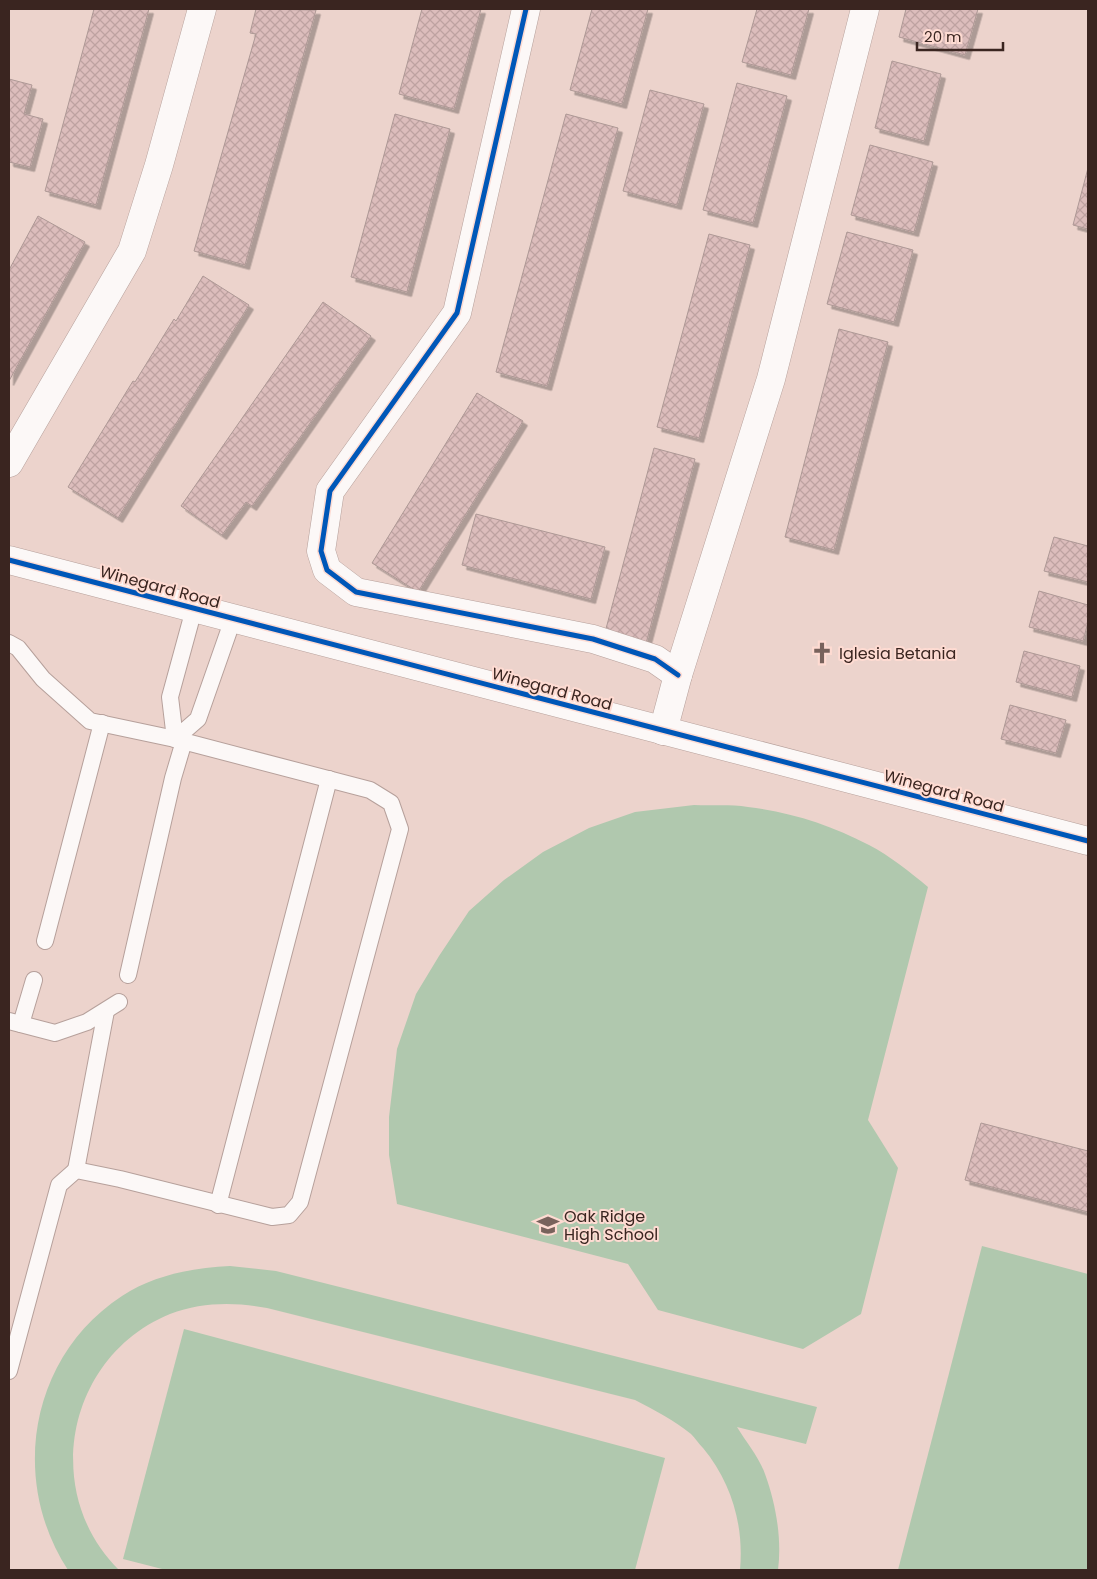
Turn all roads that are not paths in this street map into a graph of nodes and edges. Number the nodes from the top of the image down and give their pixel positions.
1 (202, 9) edge
2 (526, 9) edge
3 (865, 9) edge
4 (9, 463) edge
5 (9, 560) edge
6 (194, 609) junction
7 (232, 619) junction
8 (9, 643) edge
9 (678, 675) junction
10 (102, 723) junction
11 (663, 730) junction
12 (179, 740) junction
13 (329, 779) junction
14 (1088, 841) edge
15 (45, 942) dead end
16 (128, 975) dead end
17 (34, 980) dead end
18 (120, 1002) dead end
19 (106, 1011) junction
20 (15, 1023) edge
21 (76, 1170) junction
22 (218, 1205) junction
23 (9, 1371) edge

1 - 4 street
2 - 9 street
3 - 9 street
5 - 6 street, Winegard Road
6 - 7 street, Winegard Road
6 - 12 lane
7 - 11 street, Winegard Road
7 - 12 lane
8 - 10 lane
9 - 11 street
10 - 12 lane
10 - 15 lane
11 - 14 street, Winegard Road
12 - 13 lane
12 - 16 lane
13 - 22 lane
13 - 22 lane
17 - 20 lane
18 - 19 lane
19 - 20 lane
19 - 21 lane
21 - 22 lane
21 - 23 lane

